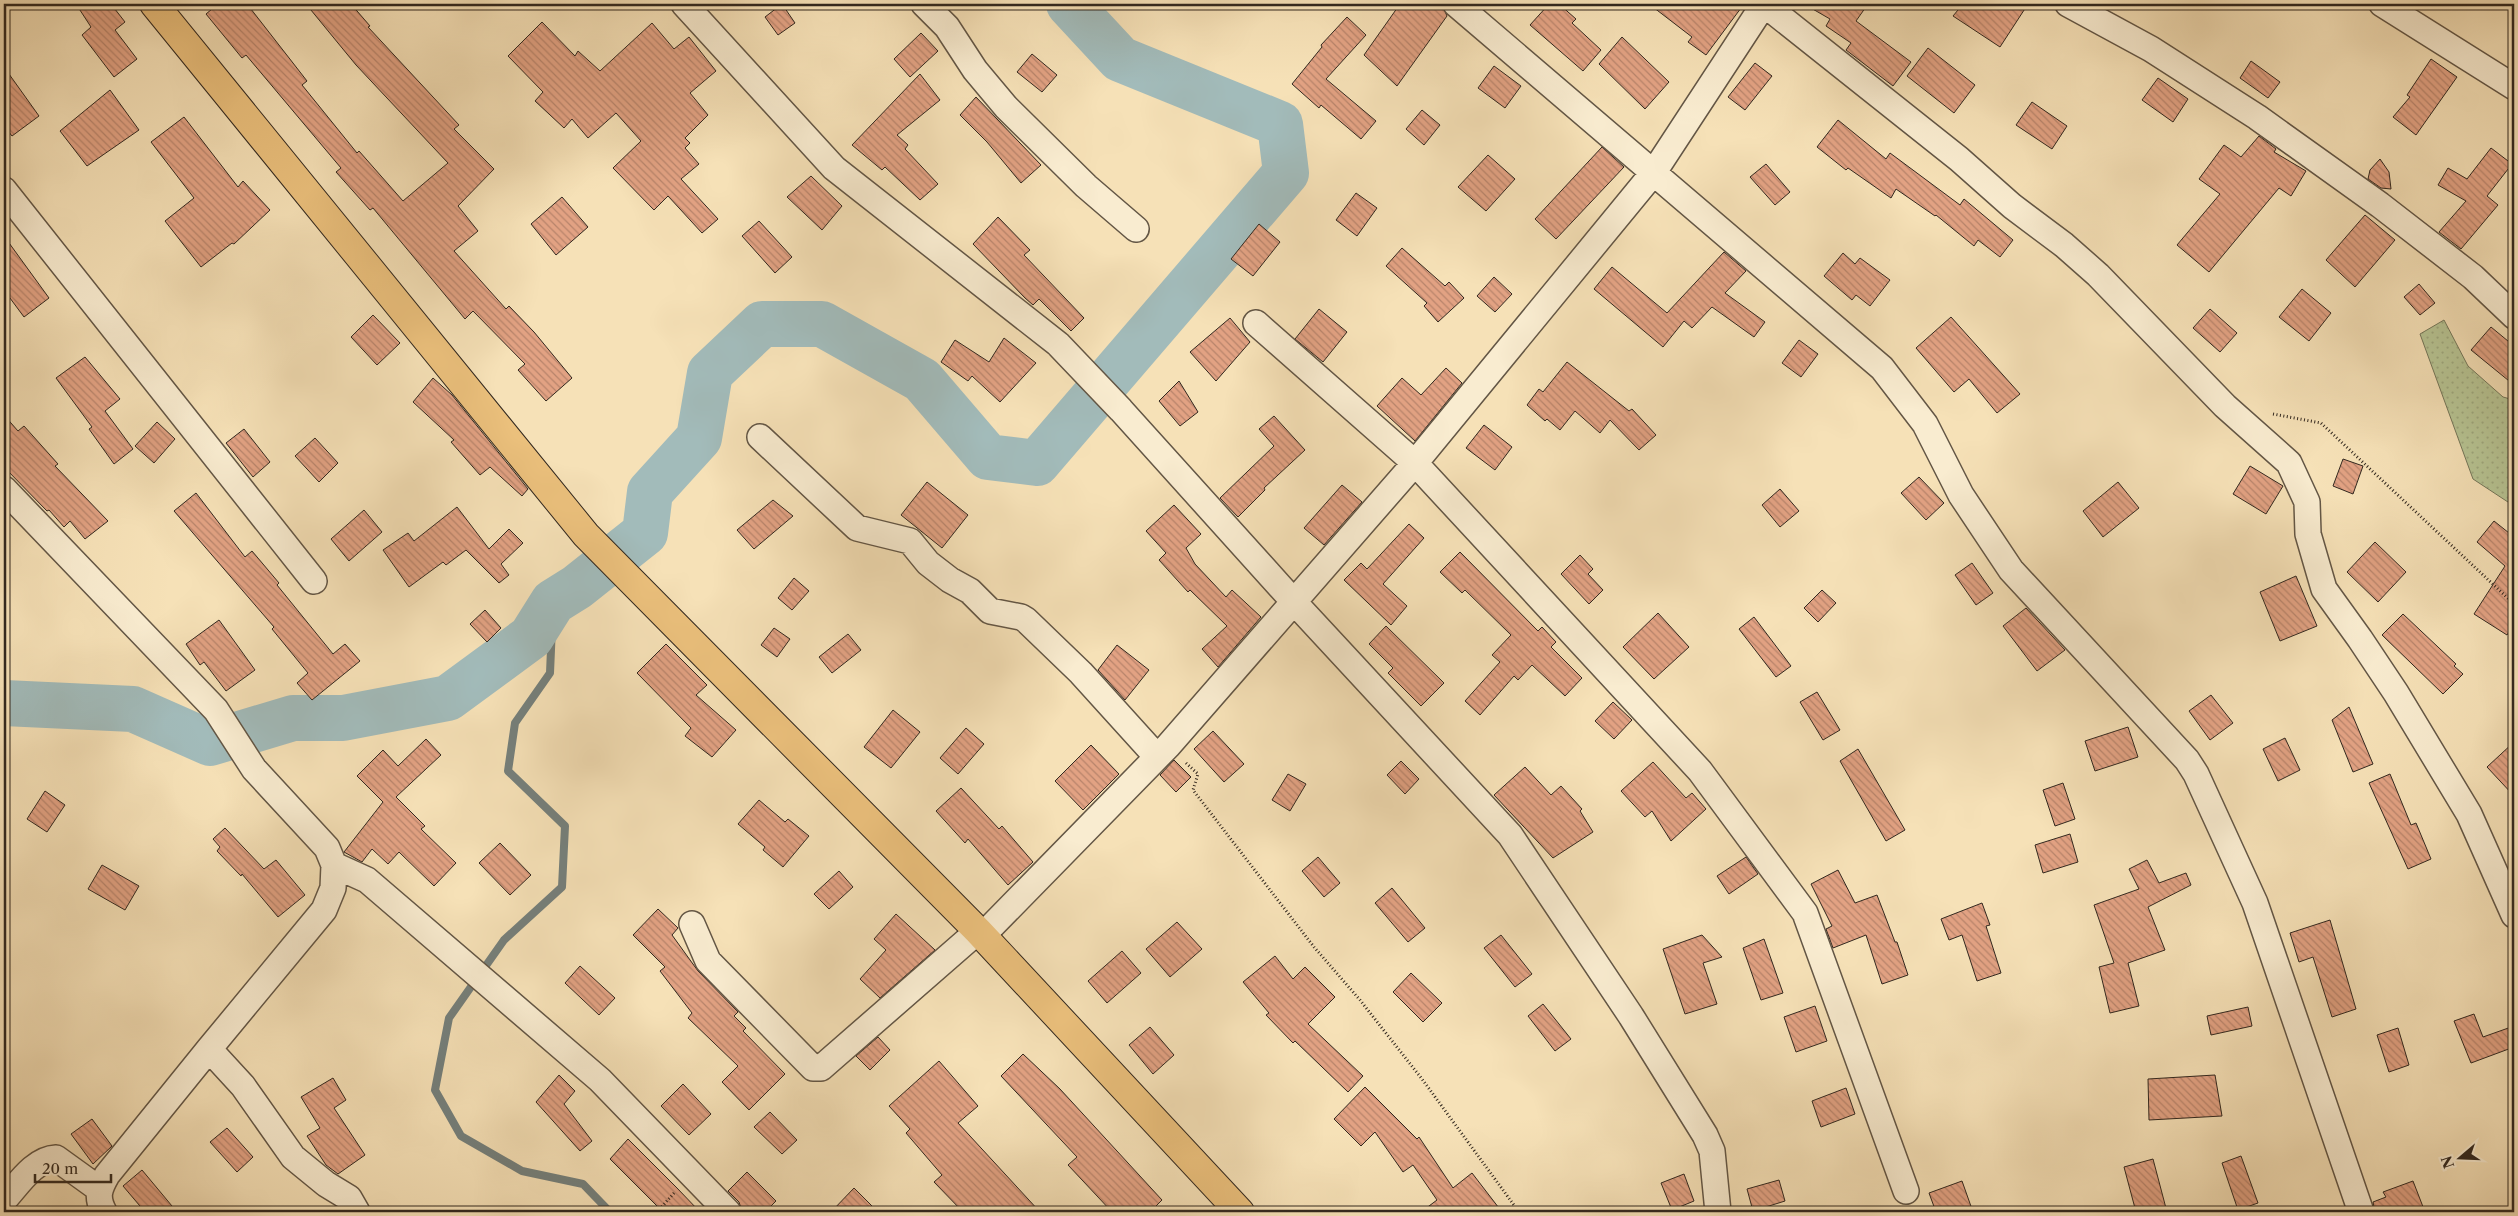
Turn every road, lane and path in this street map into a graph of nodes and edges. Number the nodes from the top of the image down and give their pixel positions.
1 (154, 4) edge
2 (684, 4) edge
3 (924, 4) edge
4 (1456, 4) edge
5 (1764, 4) edge
6 (2068, 4) edge
7 (2382, 4) edge
8 (2514, 87) edge
9 (1654, 172) junction
10 (4, 190) edge
11 (1136, 229) dead end
12 (2514, 316) edge
13 (1256, 323) dead end
14 (2225, 406) junction
15 (760, 436) dead end
16 (1416, 464) junction
17 (4, 489) edge
18 (314, 581) dead end
19 (1295, 603) junction
20 (2514, 604) edge
21 (1163, 751) junction
22 (334, 865) junction
23 (2514, 915) edge
24 (692, 924) dead end
25 (980, 933) junction
26 (208, 1049) junction
27 (1906, 1192) dead end
28 (4, 1200) edge
29 (101, 1201) edge
30 (357, 1212) edge
31 (728, 1212) edge
32 (1240, 1212) edge
33 (1519, 1212) edge
34 (1718, 1212) edge
35 (2361, 1212) edge

1 - 25 main road
2 - 19 street
3 - 11 street
4 - 9 street
5 - 9 street
5 - 14 street
6 - 12 street
7 - 8 street
9 - 16 street
9 - 35 street
10 - 18 street
13 - 16 street
14 - 20 path
14 - 23 street
15 - 21 street
16 - 19 street
16 - 27 street
17 - 22 street
19 - 21 street
19 - 34 street
21 - 25 street
21 - 33 path
22 - 26 street
22 - 31 street
24 - 25 street
25 - 32 main road
26 - 29 street
26 - 30 street
28 - 29 street

